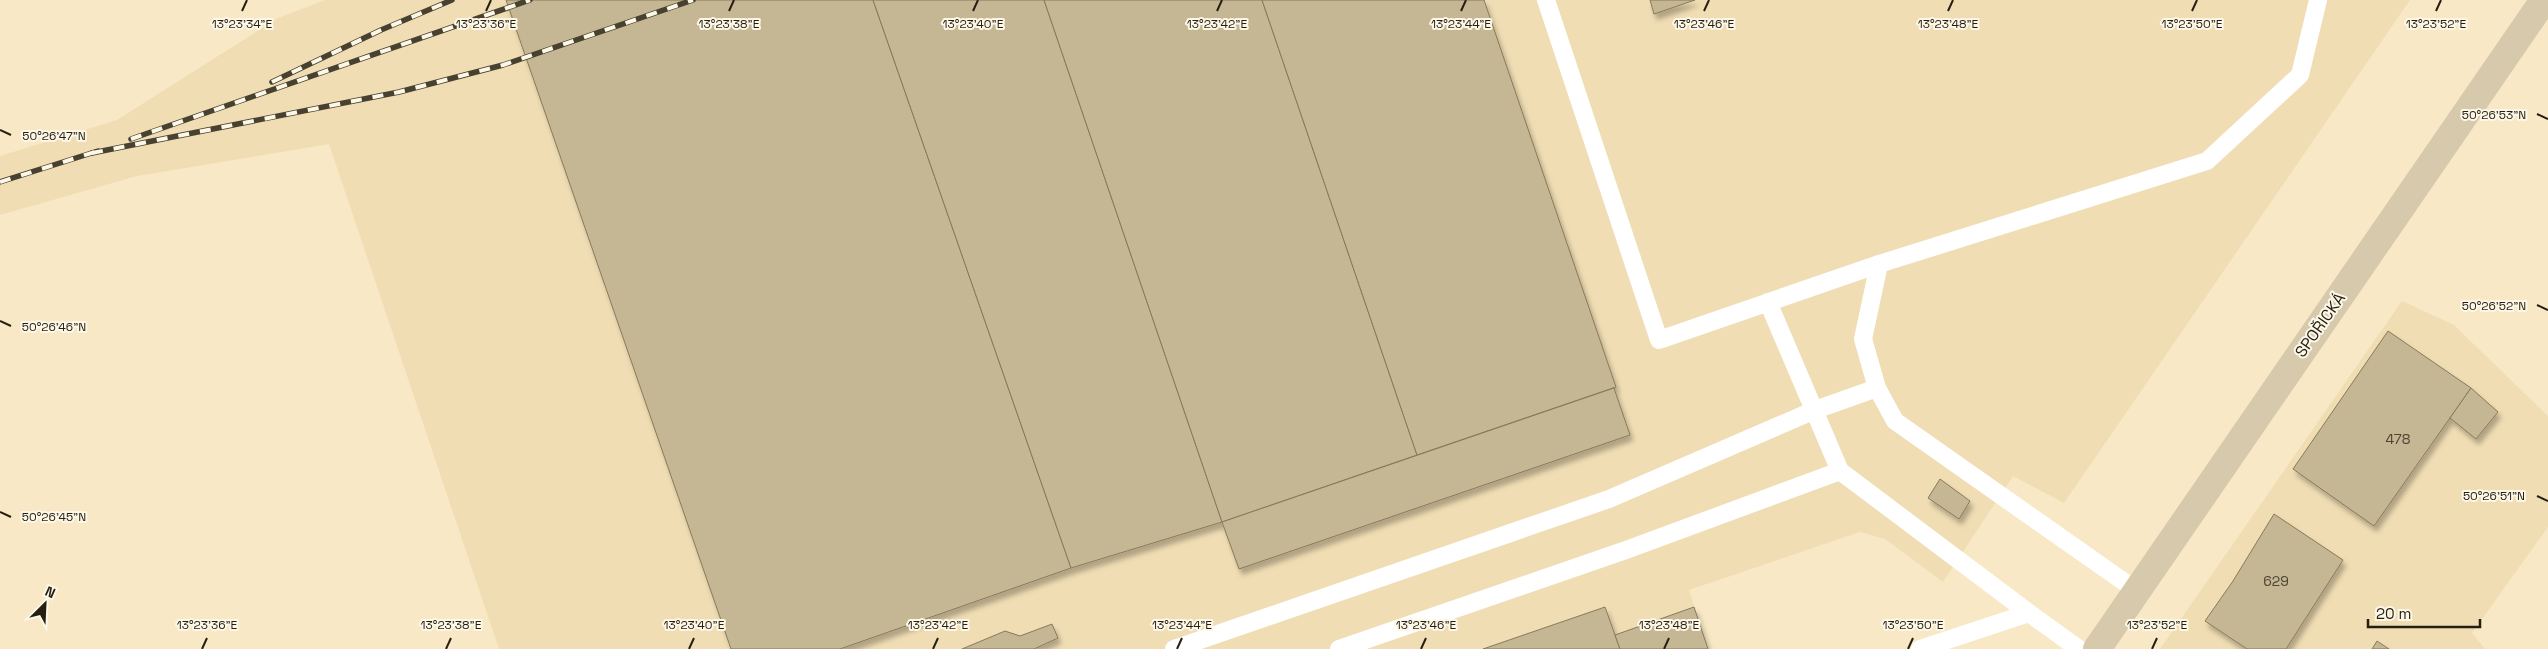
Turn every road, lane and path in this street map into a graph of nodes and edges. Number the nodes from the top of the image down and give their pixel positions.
1 (1546, 0) edge
2 (2318, 0) edge
3 (2544, 0) edge
4 (1879, 264) junction
5 (1768, 302) junction
6 (1877, 388) junction
7 (1815, 410) junction
8 (1840, 471) junction
9 (2137, 591) junction
10 (2028, 613) junction
11 (1174, 649) edge
12 (1338, 649) edge
13 (1920, 649) edge
14 (2079, 649) edge
15 (2097, 649) edge

1 - 5 lane
2 - 4 lane
3 - 9 street, SPOŘICKÁ
4 - 5 lane
4 - 6 lane
5 - 7 lane
6 - 7 lane
6 - 9 lane
7 - 8 lane
7 - 11 lane
8 - 10 lane
8 - 12 lane
9 - 15 street, SPOŘICKÁ
10 - 13 lane
10 - 14 lane

